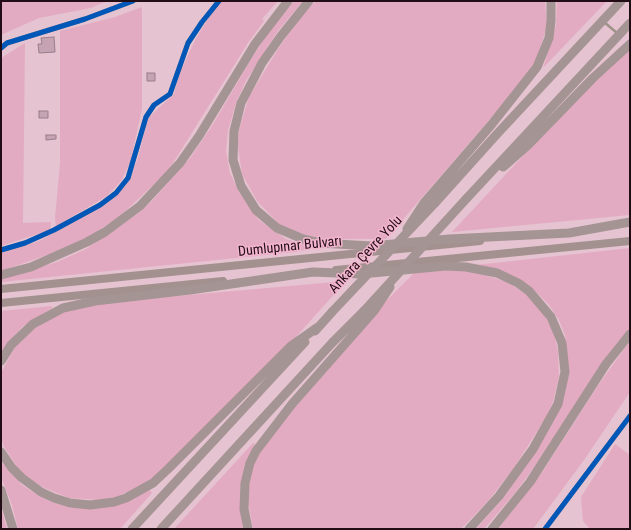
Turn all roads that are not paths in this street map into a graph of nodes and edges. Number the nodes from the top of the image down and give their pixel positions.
1 (133, 1) edge
2 (219, 1) edge
3 (288, 1) edge
4 (309, 1) edge
5 (551, 1) edge
6 (620, 1) edge
7 (603, 21) junction
8 (630, 23) edge
9 (619, 35) junction
10 (630, 44) edge
11 (1, 48) edge
12 (467, 198) junction
13 (630, 222) edge
14 (630, 226) edge
15 (569, 232) junction
16 (401, 237) junction
17 (630, 241) edge
18 (1, 250) edge
19 (313, 272) junction
20 (1, 275) edge
21 (1, 289) edge
22 (1, 303) edge
23 (369, 311) junction
24 (318, 327) junction
25 (630, 334) edge
26 (1, 361) edge
27 (630, 416) edge
28 (1, 452) edge
29 (1, 490) edge
30 (547, 528) edge
31 (13, 529) edge
32 (132, 529) edge
33 (161, 529) edge
34 (248, 529) edge
35 (469, 529) edge
36 (492, 529) edge

1 - 11 street
2 - 18 street
3 - 20 highway
4 - 15 highway
5 - 16 highway, bridge
6 - 7 highway, Ankara Çevre Yolu
7 - 9 lane
7 - 16 highway, Ankara Çevre Yolu, bridge
8 - 9 highway
9 - 12 highway
10 - 12 highway
12 - 23 highway, bridge
13 - 15 highway
14 - 15 highway, Dumlupınar Bulvarı
15 - 21 highway, Dumlupınar Bulvarı
16 - 24 highway, Ankara Çevre Yolu, bridge
17 - 19 highway, Dumlupınar Bulvarı
19 - 22 highway, Dumlupınar Bulvarı
19 - 26 highway
19 - 35 highway
23 - 33 highway
23 - 34 highway
24 - 28 highway
24 - 32 highway, Ankara Çevre Yolu
25 - 36 highway
27 - 30 street
29 - 31 highway

